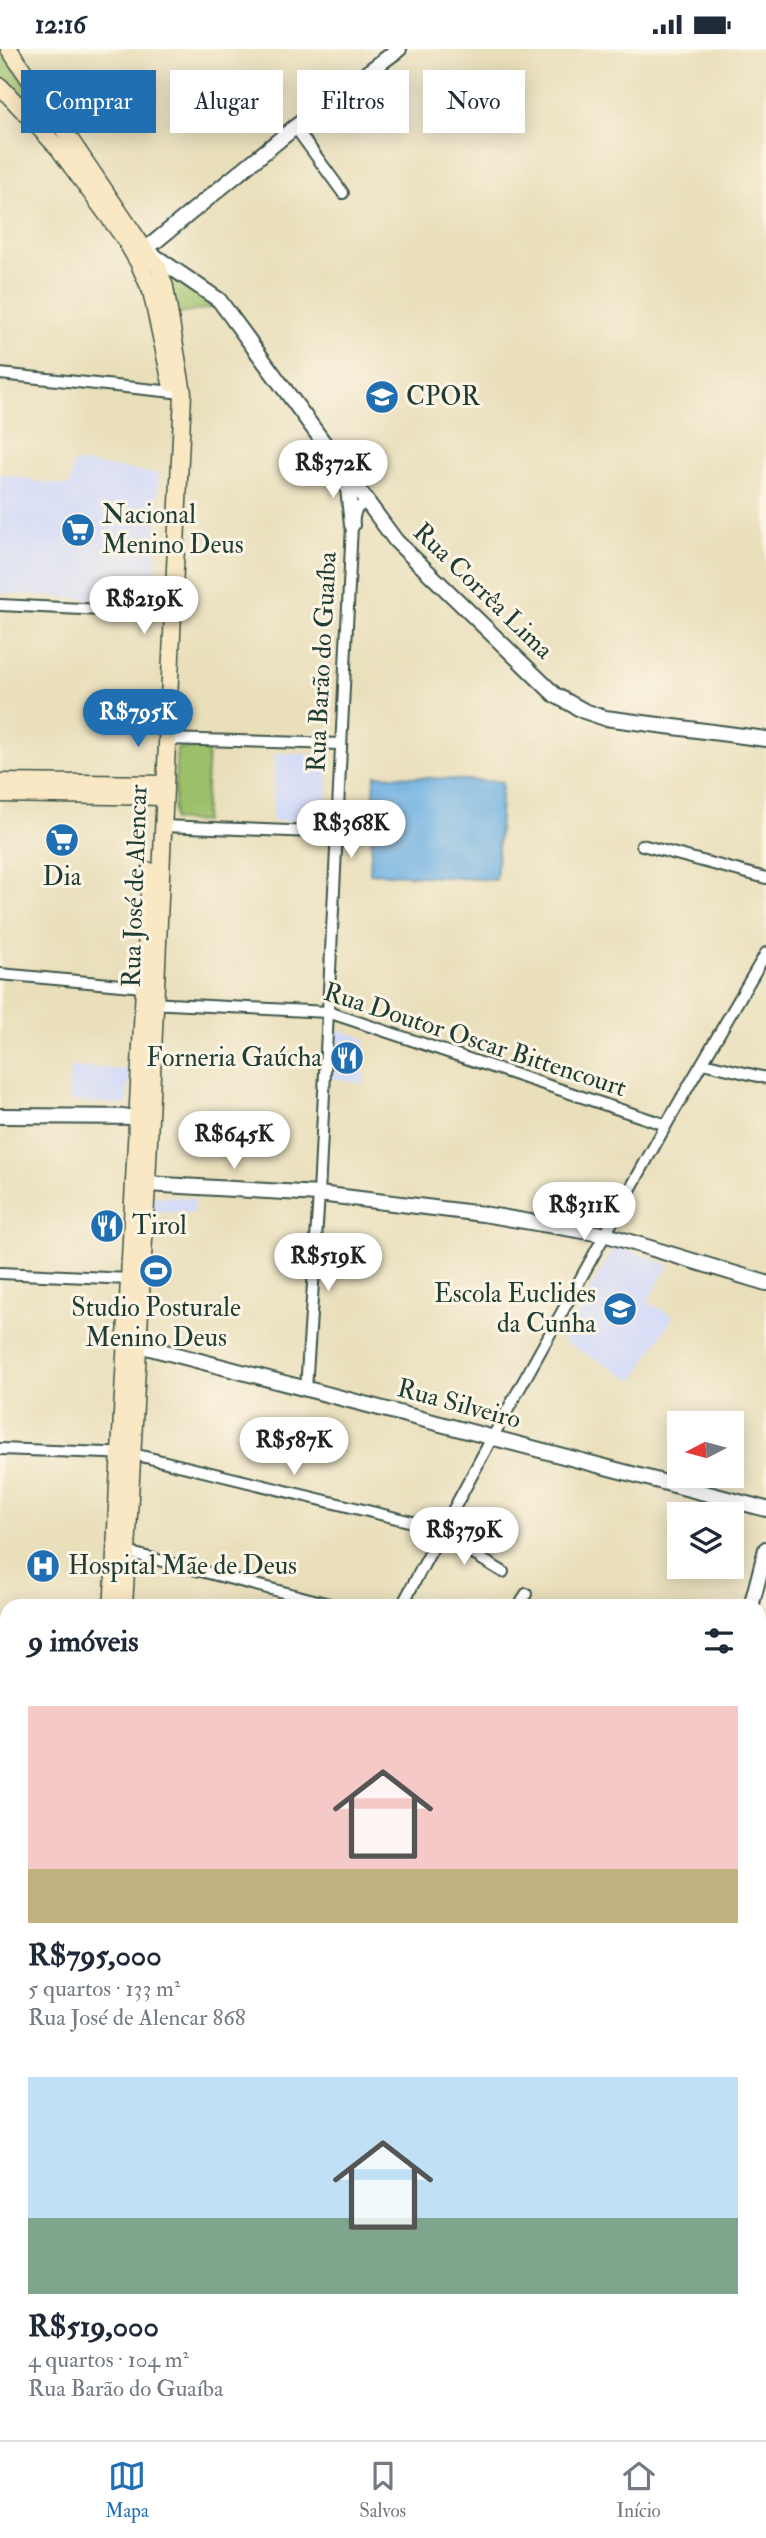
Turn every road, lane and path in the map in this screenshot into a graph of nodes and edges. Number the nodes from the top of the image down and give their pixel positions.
1 (9, 49) edge
2 (398, 49) edge
3 (0, 86) edge
4 (295, 127) junction
5 (343, 193) dead end
6 (124, 238) junction
7 (145, 250) junction
8 (0, 374) edge
9 (178, 392) junction
10 (341, 469) junction
11 (170, 481) junction
12 (366, 502) junction
13 (178, 512) junction
14 (376, 516) junction
15 (352, 525) junction
16 (174, 595) junction
17 (0, 605) edge
18 (163, 613) junction
19 (172, 635) junction
20 (158, 717) junction
21 (166, 739) junction
22 (766, 739) edge
23 (341, 744) junction
24 (0, 782) edge
25 (159, 790) junction
26 (0, 795) edge
27 (163, 826) junction
28 (337, 833) junction
29 (642, 845) dead end
30 (766, 879) edge
31 (766, 953) edge
32 (0, 974) edge
33 (147, 997) junction
34 (328, 1012) junction
35 (703, 1063) junction
36 (766, 1078) edge
37 (0, 1116) edge
38 (144, 1116) junction
39 (666, 1125) junction
40 (147, 1184) junction
41 (319, 1194) junction
42 (607, 1235) junction
43 (0, 1273) edge
44 (129, 1279) junction
45 (766, 1283) edge
46 (132, 1344) junction
47 (306, 1389) junction
48 (492, 1438) junction
49 (0, 1449) edge
50 (127, 1454) junction
51 (766, 1509) edge
52 (441, 1534) junction
53 (766, 1549) edge
54 (127, 1552) junction
55 (503, 1572) dead end
56 (526, 1594) dead end
57 (112, 1599) edge
58 (124, 1599) edge
59 (310, 1599) edge
60 (405, 1599) edge
61 (523, 1599) edge
62 (753, 1599) edge

1 - 7 main road, Rua José de Alencar
2 - 4 street
3 - 6 main road, Rua José de Alencar
4 - 5 street
4 - 7 street
6 - 7 street, Rua Corrêa Lima
6 - 9 main road, Rua José de Alencar
7 - 9 main road, Rua José de Alencar
7 - 10 street, Rua Corrêa Lima
8 - 9 street
9 - 11 main road, Rua José de Alencar
9 - 13 main road, Rua José de Alencar
10 - 12 street, Rua Corrêa Lima
10 - 15 street
11 - 13 main road
11 - 18 main road, Rua José de Alencar
12 - 14 street, Rua Corrêa Lima
12 - 15 street, Rua Barão do Guaíba
13 - 16 main road, Rua José de Alencar
14 - 15 street, Rua Barão do Guaíba
14 - 22 street, Rua Corrêa Lima
15 - 23 street, Rua Barão do Guaíba
16 - 18 main road
16 - 19 main road, Rua José de Alencar
17 - 18 street
18 - 19 main road
18 - 20 main road, Rua José de Alencar
19 - 21 main road, Rua José de Alencar
20 - 21 street
20 - 25 main road, Rua José de Alencar
21 - 23 street
21 - 25 main road, Rua José de Alencar
23 - 28 street, Rua Barão do Guaíba
24 - 25 main road
25 - 26 main road
25 - 27 main road, Rua José de Alencar
25 - 33 main road, Rua José de Alencar
27 - 28 street
27 - 33 main road, Rua José de Alencar
28 - 34 street, Rua Barão do Guaíba
29 - 30 street
31 - 35 street
32 - 33 street, Rua Doutor Oscar Bittencourt
33 - 34 street, Rua Doutor Oscar Bittencourt
33 - 38 main road, Rua José de Alencar
34 - 39 street, Rua Doutor Oscar Bittencourt
34 - 41 street, Rua Barão do Guaíba
35 - 36 street
35 - 39 street
37 - 38 street
38 - 40 main road, Rua José de Alencar
38 - 44 main road, Rua José de Alencar
39 - 42 street
40 - 41 street
40 - 46 main road, Rua José de Alencar
41 - 42 street
41 - 47 street, Rua Barão do Guaíba
42 - 45 street
42 - 48 street
43 - 44 street
44 - 46 main road, Rua José de Alencar
46 - 47 street, Rua Silveiro
46 - 50 main road, Rua José de Alencar
47 - 48 street, Rua Silveiro
48 - 51 street, Rua Silveiro
48 - 52 street
49 - 50 street
50 - 52 street
50 - 54 main road, Rua José de Alencar
50 - 57 main road, Rua José de Alencar
52 - 55 street
52 - 60 street
53 - 62 street
54 - 58 main road, Rua José de Alencar
54 - 59 street
56 - 61 street

